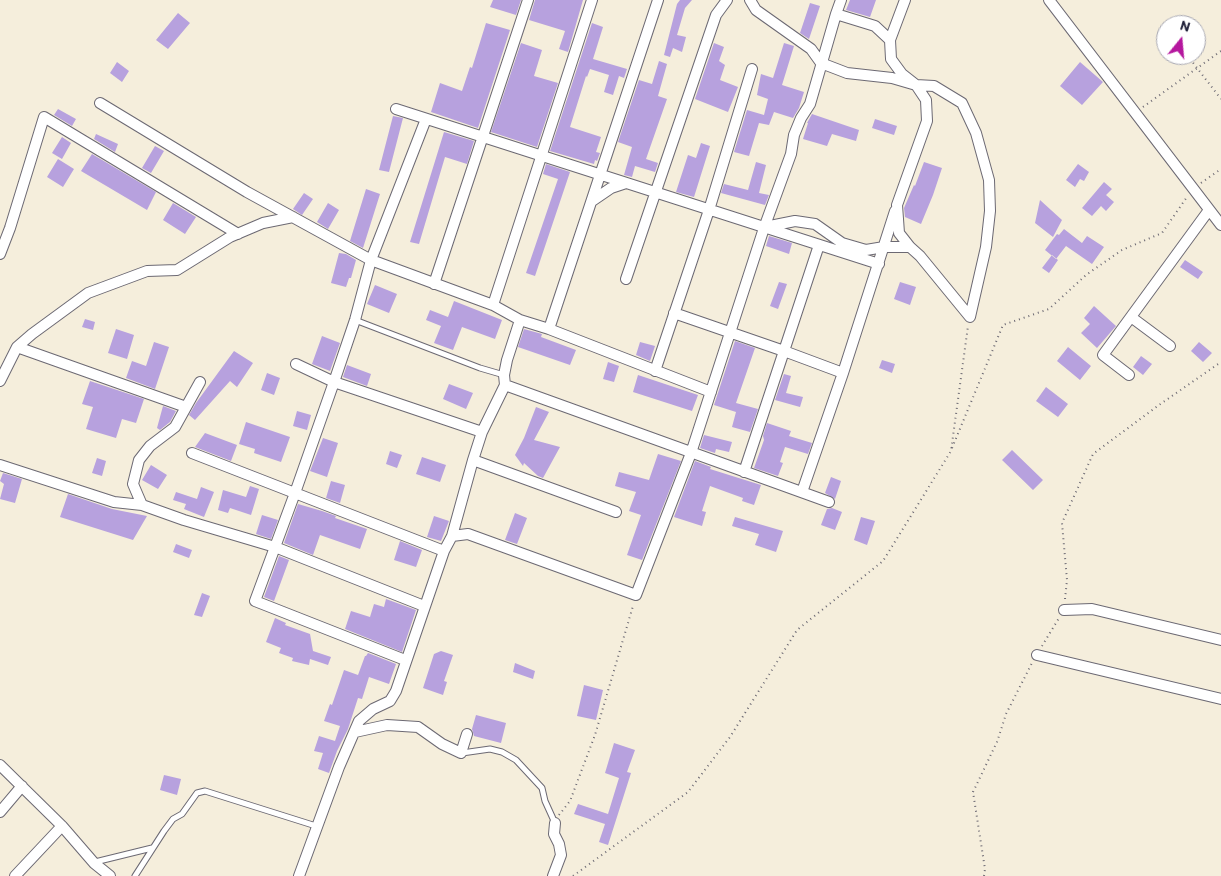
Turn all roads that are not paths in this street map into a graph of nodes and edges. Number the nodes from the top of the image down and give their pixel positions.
1 (528, 0) edge
2 (592, 0) edge
3 (658, 0) edge
4 (728, 0) edge
5 (750, 0) edge
6 (841, 0) edge
7 (905, 0) edge
8 (1049, 0) edge
9 (836, 14) junction
10 (890, 40) junction
11 (821, 63) junction
12 (752, 69) dead end
13 (916, 84) junction
14 (100, 103) dead end
15 (396, 109) dead end
16 (426, 119) junction
17 (483, 137) junction
18 (540, 156) junction
19 (601, 175) junction
20 (626, 183) junction
21 (655, 193) junction
22 (592, 200) junction
23 (897, 205) junction
24 (709, 210) junction
25 (1209, 210) junction
26 (293, 217) junction
27 (1221, 225) edge
28 (764, 228) junction
29 (238, 234) junction
30 (819, 245) junction
31 (884, 247) junction
32 (910, 247) junction
33 (0, 254) edge
34 (371, 260) junction
35 (879, 264) junction
36 (626, 278) dead end
37 (434, 284) junction
38 (493, 305) junction
39 (674, 312) junction
40 (1131, 317) junction
41 (354, 320) junction
42 (520, 320) junction
43 (549, 329) junction
44 (730, 332) junction
45 (1170, 346) dead end
46 (17, 347) junction
47 (784, 351) junction
48 (296, 364) dead end
49 (654, 371) junction
50 (844, 373) junction
51 (504, 374) junction
52 (1129, 375) dead end
53 (0, 381) edge
54 (200, 382) dead end
55 (334, 382) junction
56 (505, 386) junction
57 (711, 392) junction
58 (186, 408) junction
59 (482, 432) junction
60 (192, 453) dead end
61 (691, 453) junction
62 (473, 460) junction
63 (0, 465) edge
64 (744, 472) junction
65 (802, 492) junction
66 (295, 493) junction
67 (829, 502) dead end
68 (142, 505) junction
69 (616, 512) dead end
70 (452, 536) junction
71 (276, 547) junction
72 (444, 551) junction
73 (424, 606) junction
74 (1064, 610) road end
75 (1221, 640) edge
76 (1037, 655) road end
77 (405, 660) junction
78 (1221, 699) edge
79 (355, 732) junction
80 (467, 734) dead end
81 (461, 753) junction
82 (0, 765) edge
83 (22, 786) junction
84 (0, 812) edge
85 (555, 823) joint
86 (62, 826) junction
87 (316, 826) junction
88 (94, 863) junction
89 (15, 876) edge
90 (110, 876) edge
91 (135, 876) edge
92 (299, 876) edge
93 (553, 876) edge

1 - 17 street
2 - 18 street
3 - 19 street
4 - 21 street
5 - 11 street
6 - 9 street
7 - 10 street
8 - 25 street
9 - 10 street
9 - 11 street
10 - 13 street
11 - 13 street
11 - 28 street
12 - 24 street
13 - 23 street
13 - 32 street
14 - 26 street
15 - 16 street
16 - 17 street
16 - 34 street
17 - 18 street
17 - 37 street
18 - 19 street
18 - 38 street
19 - 20 street
19 - 22 street
20 - 21 street
20 - 22 street
21 - 24 street
21 - 36 street
22 - 43 street
23 - 31 street
23 - 32 street
24 - 28 street
24 - 39 street
25 - 27 street
25 - 40 street
26 - 29 street
26 - 34 street
28 - 30 street
28 - 31 street
28 - 44 street
29 - 33 street
29 - 46 street
30 - 35 street
30 - 47 street
31 - 32 street
31 - 35 street
34 - 37 street
34 - 41 street
35 - 50 street
37 - 38 street
38 - 42 street
39 - 44 street
39 - 49 street
40 - 45 street
40 - 52 street
41 - 51 lane
41 - 55 street
42 - 43 street
42 - 51 street
43 - 49 street
44 - 47 street
44 - 57 street
46 - 53 street
46 - 58 street
47 - 50 street
47 - 64 street
48 - 55 street
49 - 57 street
50 - 65 street
51 - 56 street
54 - 58 street
55 - 59 street
55 - 66 street
56 - 59 street
56 - 61 street
57 - 61 street
58 - 68 street
59 - 62 street
60 - 66 street
61 - 64 street
61 - 70 street
62 - 69 street
62 - 70 street
63 - 68 street
64 - 65 street
65 - 67 street
66 - 71 street
66 - 72 street
68 - 71 street
70 - 72 street
71 - 73 street
71 - 77 street
72 - 73 street
73 - 77 street
74 - 75 street
76 - 78 street
77 - 79 street
79 - 81 street
79 - 87 street
80 - 81 street
81 - 85 lane
82 - 83 street
83 - 84 street
83 - 86 street
85 - 93 street
86 - 88 street
86 - 89 street
87 - 91 lane
87 - 92 street
88 - 90 street
88 - 91 lane

